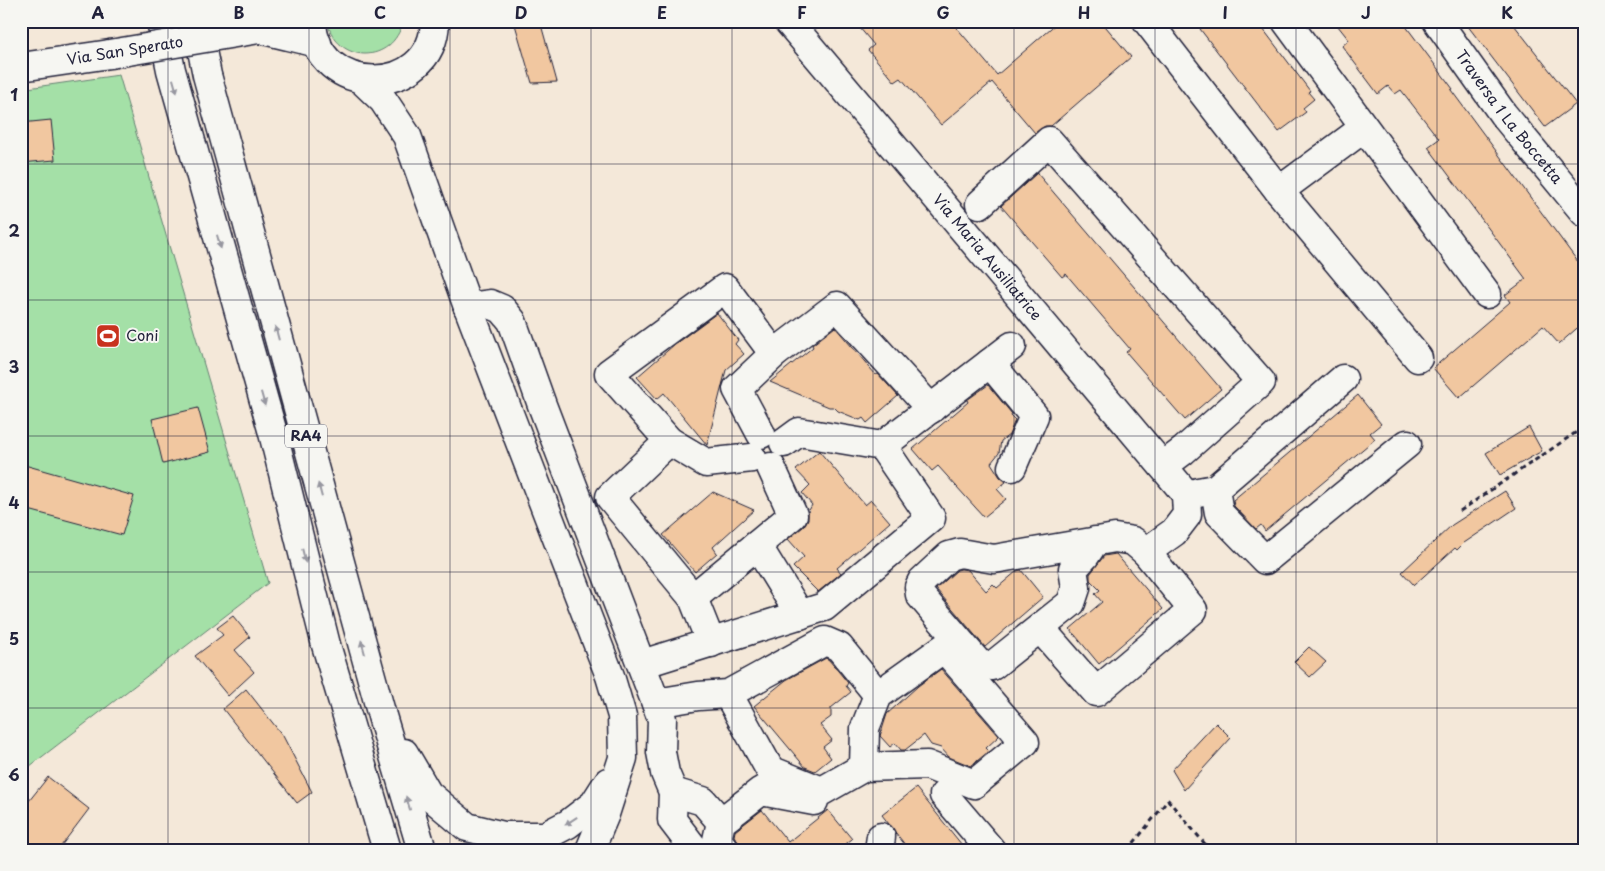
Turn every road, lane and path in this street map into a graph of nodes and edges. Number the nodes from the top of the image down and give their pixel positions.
1 (161, 21) edge
2 (196, 21) edge
3 (788, 21) edge
4 (1147, 21) edge
5 (1286, 21) edge
6 (1437, 21) edge
7 (437, 24) edge
8 (268, 25) edge
9 (315, 32) edge
10 (413, 66) junction
11 (21, 67) edge
12 (361, 79) junction
13 (1364, 128) junction
14 (407, 136) junction
15 (1279, 191) junction
16 (980, 204) dead end
17 (1584, 212) edge
18 (1487, 294) dead end
19 (468, 307) junction
20 (1012, 346) dead end
21 (774, 354) junction
22 (1418, 358) dead end
23 (990, 363) junction
24 (1343, 379) dead end
25 (931, 408) junction
26 (1584, 426) edge
27 (669, 441) junction
28 (1407, 444) dead end
29 (882, 446) junction
30 (767, 450) junction
31 (1163, 466) junction
32 (1012, 467) dead end
33 (1214, 489) junction
34 (1186, 494) junction
35 (1460, 511) dead end
36 (1095, 541) junction
37 (757, 545) junction
38 (1146, 552) junction
39 (693, 598) junction
40 (800, 615) junction
41 (1040, 628) junction
42 (711, 643) junction
43 (642, 664) junction
44 (728, 694) junction
45 (878, 695) junction
46 (656, 703) junction
47 (382, 716) junction
48 (623, 758) junction
49 (864, 767) junction
50 (673, 792) junction
51 (944, 795) dead end
52 (829, 804) dead end
53 (721, 822) junction
54 (1584, 842) edge
55 (387, 850) edge
56 (422, 850) edge
57 (590, 850) edge
58 (695, 850) edge
59 (725, 850) edge
60 (991, 850) edge
61 (1128, 850) edge
62 (1210, 850) edge
63 (1575, 850) edge

1 -> 55 main road, RA4
47 -> 2 main road, RA4
3 - 31 main road, Via Maria Ausiliatrice
4 - 15 main road
5 - 13 main road
6 - 17 main road, Traversa 1 La Boccetta
7 - 10 main road
8 - 9 main road
8 - 11 main road, Via San Sperato, bridge
9 - 12 main road
10 - 12 main road
10 - 14 main road
12 - 14 main road
13 - 15 main road
13 - 18 main road
14 - 19 main road
15 - 22 main road
16 - 31 main road
19 - 43 main road
19 - 48 main road
20 - 23 main road
21 - 25 main road
21 - 27 main road
21 - 30 main road
23 - 25 main road
23 - 32 main road
24 - 33 main road
25 - 29 main road
26 - 35 path
27 - 30 main road
27 - 39 main road
28 - 33 main road
29 - 30 main road
29 - 40 main road
30 - 37 main road
31 - 34 main road, Via Maria Ausiliatrice
33 - 34 main road
34 - 38 main road
36 - 38 main road
36 - 41 main road
36 - 41 main road
37 - 39 main road
37 - 40 main road
38 - 41 main road
39 - 42 main road
40 - 42 main road
42 - 43 main road
43 - 46 main road
44 - 45 main road
44 - 46 main road
44 - 49 main road
45 - 49 main road
45 - 49 main road
46 - 50 main road
48 -> 47 main road
56 -> 47 main road, RA4
48 - 57 main road
50 - 53 main road
50 - 58 main road
51 - 60 main road
52 - 53 main road
53 - 59 main road
54 - 63 path
61 - 62 path

